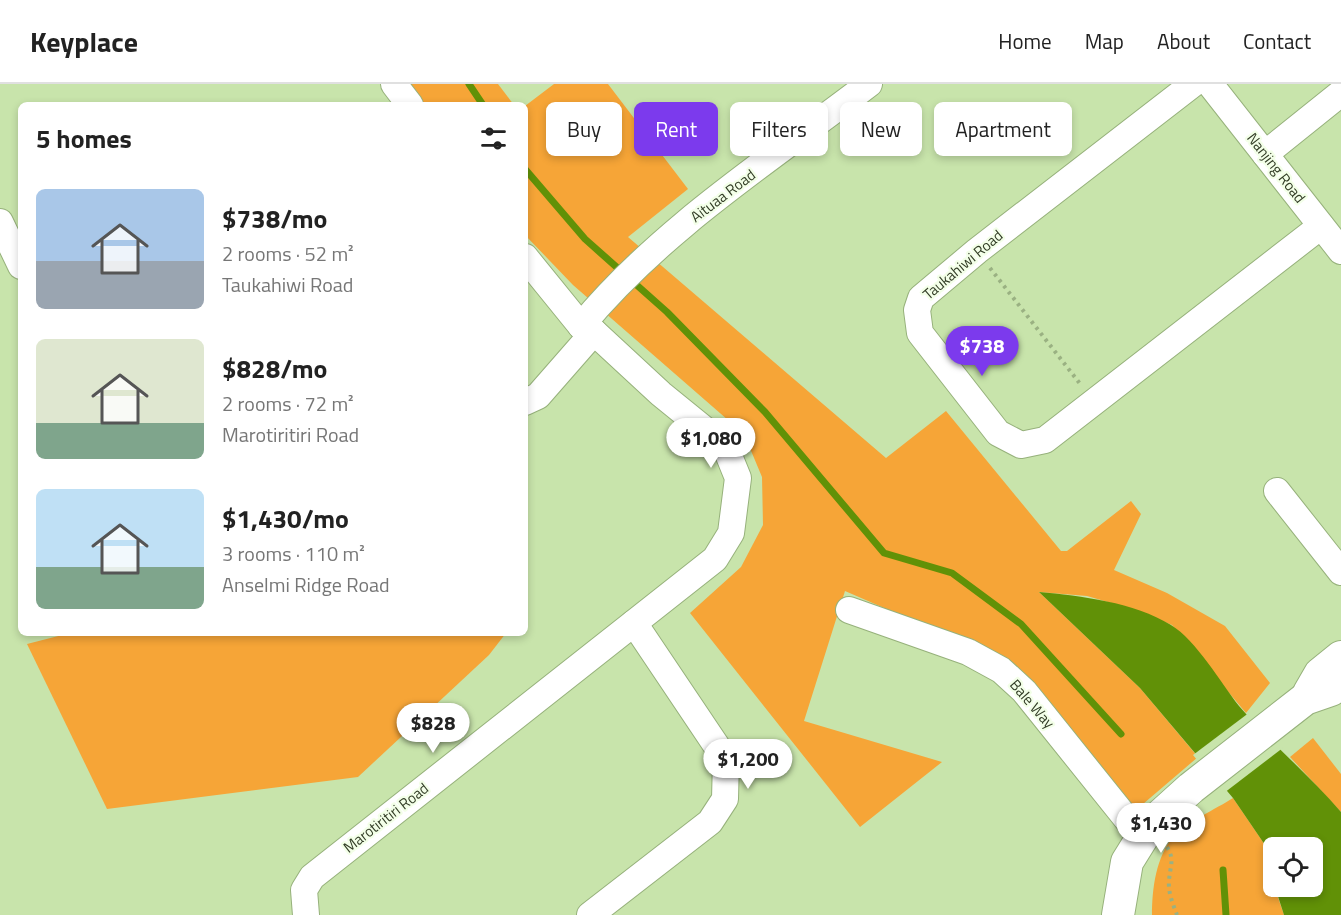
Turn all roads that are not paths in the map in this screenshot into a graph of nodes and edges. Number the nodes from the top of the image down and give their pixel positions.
1 (394, 84) edge
2 (869, 84) edge
3 (1193, 84) edge
4 (1210, 84) edge
5 (1341, 93) edge
6 (408, 102) edge
7 (1265, 154) junction
8 (0, 222) edge
9 (1321, 226) junction
10 (1341, 252) edge
11 (18, 260) edge
12 (528, 267) edge
13 (588, 329) junction
14 (528, 401) edge
15 (1277, 491) dead end
16 (1341, 572) edge
17 (849, 610) dead end
18 (634, 623) junction
19 (1341, 657) edge
20 (1341, 682) edge
21 (1294, 707) junction
22 (1153, 840) junction
23 (306, 915) edge
24 (590, 915) edge
25 (1118, 915) edge

1 - 6 street
2 - 13 street, Aituaa Road
3 - 9 street, Taukahiwi Road
4 - 7 street, Nanjing Road
5 - 7 street
7 - 9 street, Nanjing Road
8 - 11 street
9 - 10 street, Nanjing Road
12 - 13 street, Marotiritiri Road
13 - 14 street, Aituaa Road
13 - 18 street, Marotiritiri Road
15 - 16 street
17 - 22 street, Bale Way
18 - 23 street, Marotiritiri Road
18 - 24 street
19 - 21 street
20 - 21 street
21 - 22 street
22 - 25 street

